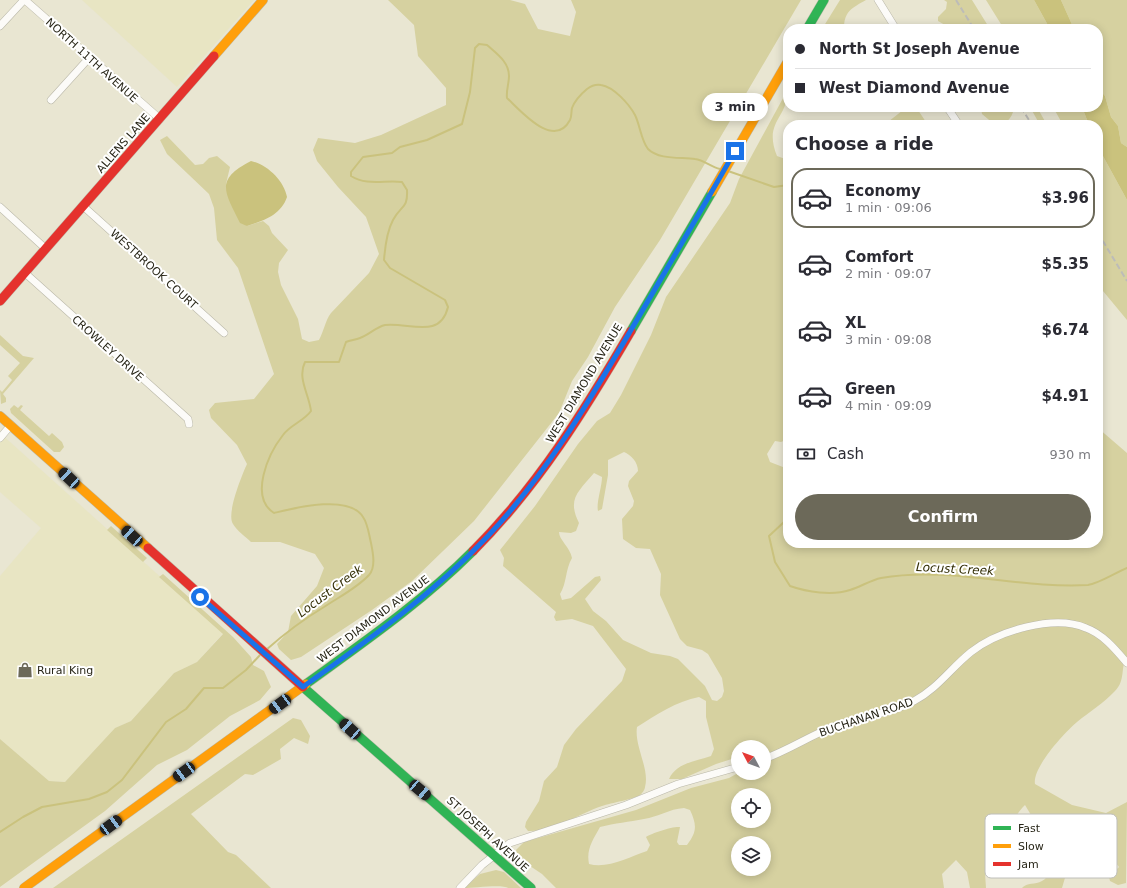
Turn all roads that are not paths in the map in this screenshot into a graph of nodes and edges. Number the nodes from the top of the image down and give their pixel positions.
1 (25, 0) edge
2 (263, 0) edge
3 (824, 0) edge
4 (878, 0) edge
5 (810, 24) edge
6 (893, 24) edge
7 (0, 26) edge
8 (89, 58) junction
9 (783, 69) edge
10 (51, 100) dead end
11 (160, 119) junction
12 (83, 206) junction
13 (0, 207) edge
14 (46, 249) junction
15 (25, 273) junction
16 (0, 301) edge
17 (224, 333) dead end
18 (0, 416) edge
19 (189, 424) dead end
20 (11, 425) junction
21 (0, 438) edge
22 (1127, 664) edge
23 (303, 687) junction
24 (771, 756) edge
25 (731, 769) edge
26 (495, 855) junction
27 (24, 888) edge
28 (460, 888) edge
29 (531, 888) edge

1 - 7 street
1 - 8 street, NORTH 11TH AVENUE
2 - 11 main road, ALLENS LANE
3 - 5 main road
4 - 6 street
8 - 10 street
8 - 11 street, NORTH 11TH AVENUE
9 - 23 main road, WEST DIAMOND AVENUE
11 - 12 main road, ALLENS LANE
12 - 14 main road, ALLENS LANE
12 - 17 street, WESTBROOK COURT
13 - 14 street
14 - 15 main road, ALLENS LANE
15 - 16 main road, ALLENS LANE
15 - 19 street, CROWLEY DRIVE
18 - 20 main road, ST JOSEPH AVENUE
20 - 21 street
20 - 23 main road, ST JOSEPH AVENUE
22 - 24 street, BUCHANAN ROAD
23 - 26 main road, ST JOSEPH AVENUE
23 - 27 main road, WEST DIAMOND AVENUE
25 - 26 street
26 - 28 street
26 - 29 main road, ST JOSEPH AVENUE

